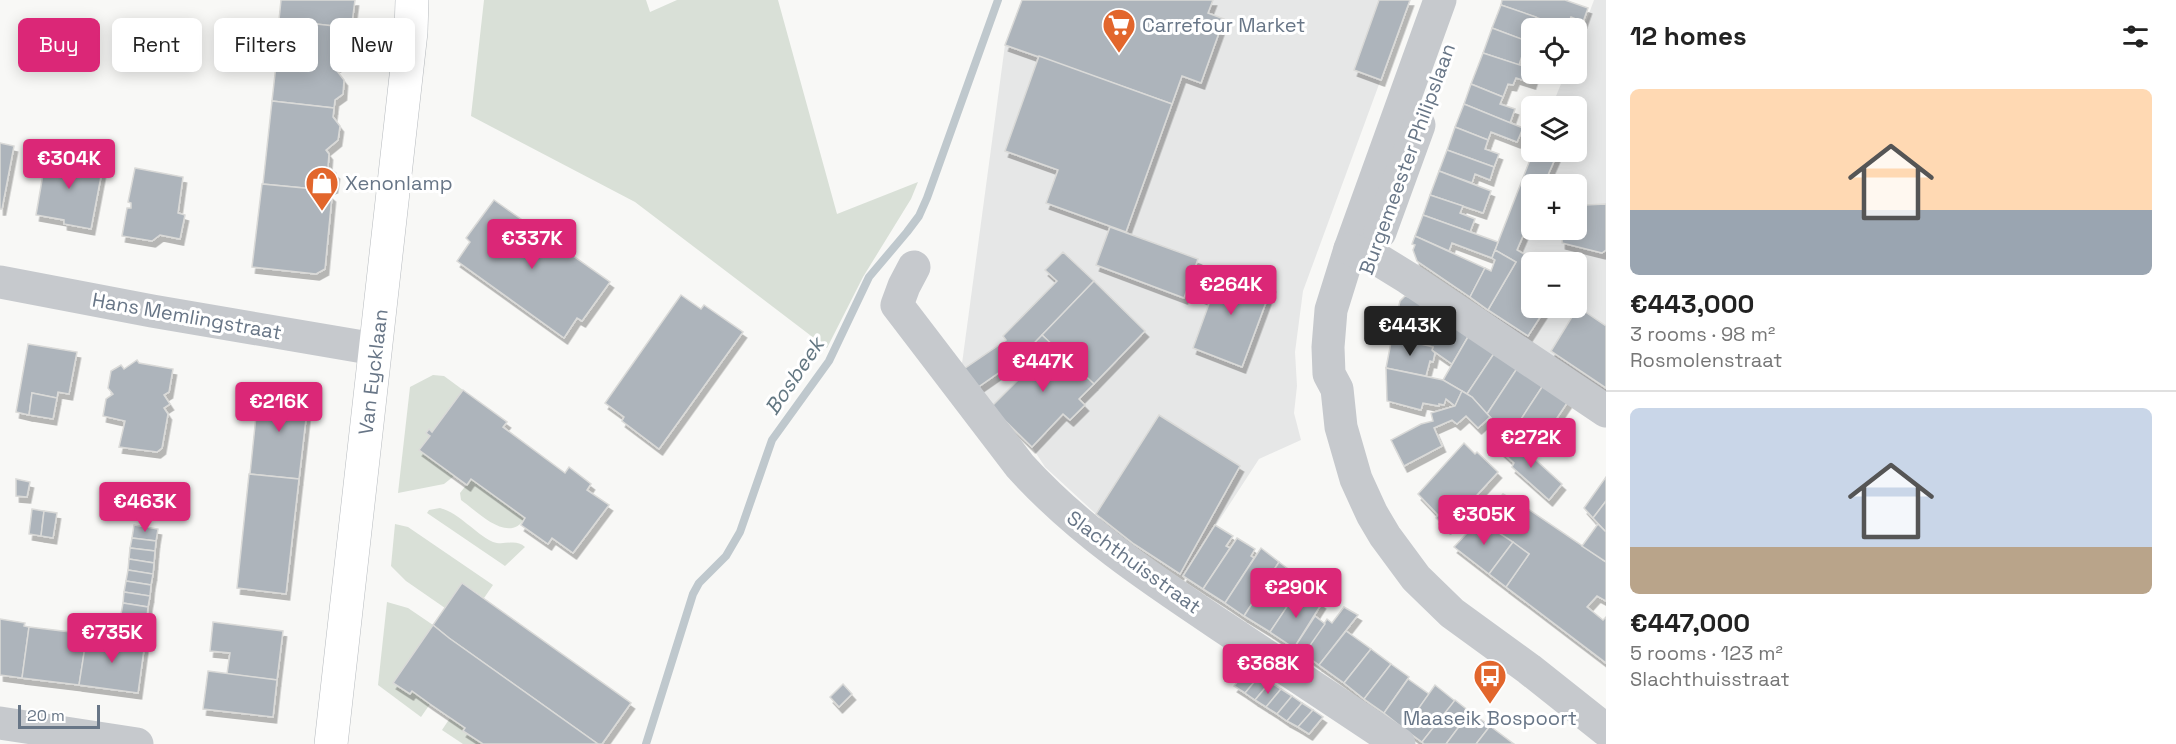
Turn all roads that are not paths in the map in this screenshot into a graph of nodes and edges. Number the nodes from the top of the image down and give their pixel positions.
1 (412, 0) edge
2 (1440, 0) edge
3 (1464, 0) edge
4 (1361, 253) junction
5 (914, 267) dead end
6 (0, 282) edge
7 (375, 349) junction
8 (1606, 411) edge
9 (0, 723) edge
10 (1606, 730) edge
11 (137, 744) edge
12 (331, 744) edge
13 (1399, 744) edge

1 - 7 main road, Van Eycklaan
2 - 4 street, Burgemeester Philipslaan
3 - 4 street, Burgemeester Philipslaan
4 - 8 street
4 - 10 street, Burgemeester Philipslaan
5 - 13 street, Slachthuisstraat
6 - 7 street, Hans Memlingstraat
7 - 12 main road, Van Eycklaan
9 - 11 street

